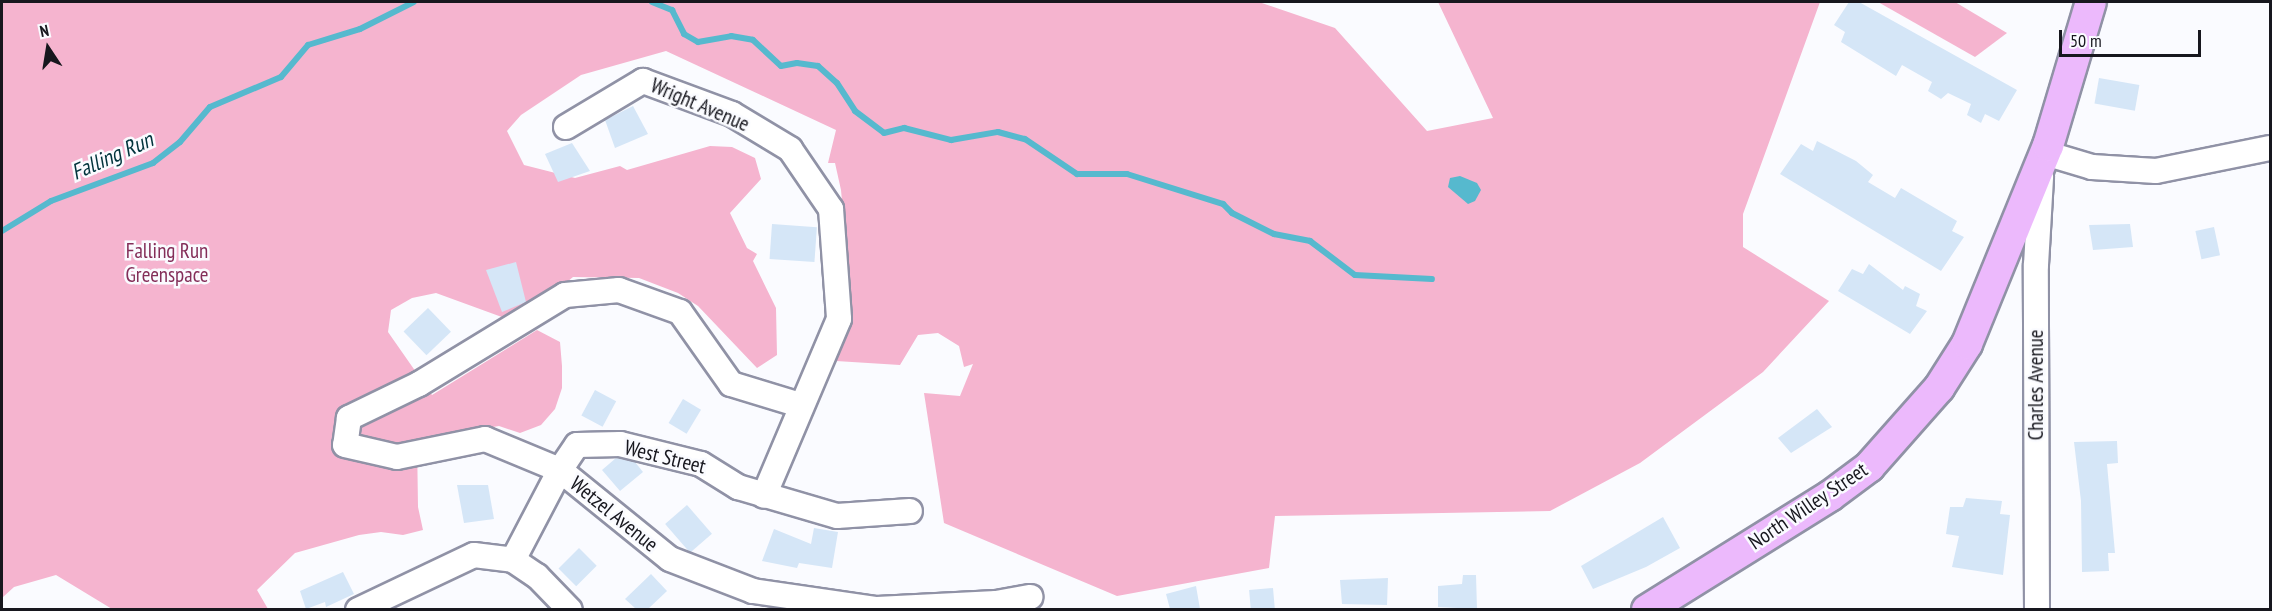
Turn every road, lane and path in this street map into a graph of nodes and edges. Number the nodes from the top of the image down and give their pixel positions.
1 (2091, 2) edge
2 (566, 127) dead end
3 (2271, 148) edge
4 (2045, 154) junction
5 (800, 405) junction
6 (560, 470) junction
7 (764, 496) junction
8 (910, 511) dead end
9 (513, 560) junction
10 (1030, 597) dead end
11 (358, 609) edge
12 (570, 609) edge
13 (1647, 609) edge
14 (2037, 609) edge

1 - 4 main road, North Willey Street
2 - 5 street, Wright Avenue
3 - 4 street
4 - 13 main road, North Willey Street
4 - 14 street, Charles Avenue
5 - 6 street, Wetzel Avenue
5 - 7 street, Wright Avenue
6 - 7 street, West Street
6 - 9 street, West Street
6 - 10 street, Wetzel Avenue
7 - 8 street, West Street
9 - 11 street
9 - 12 street

